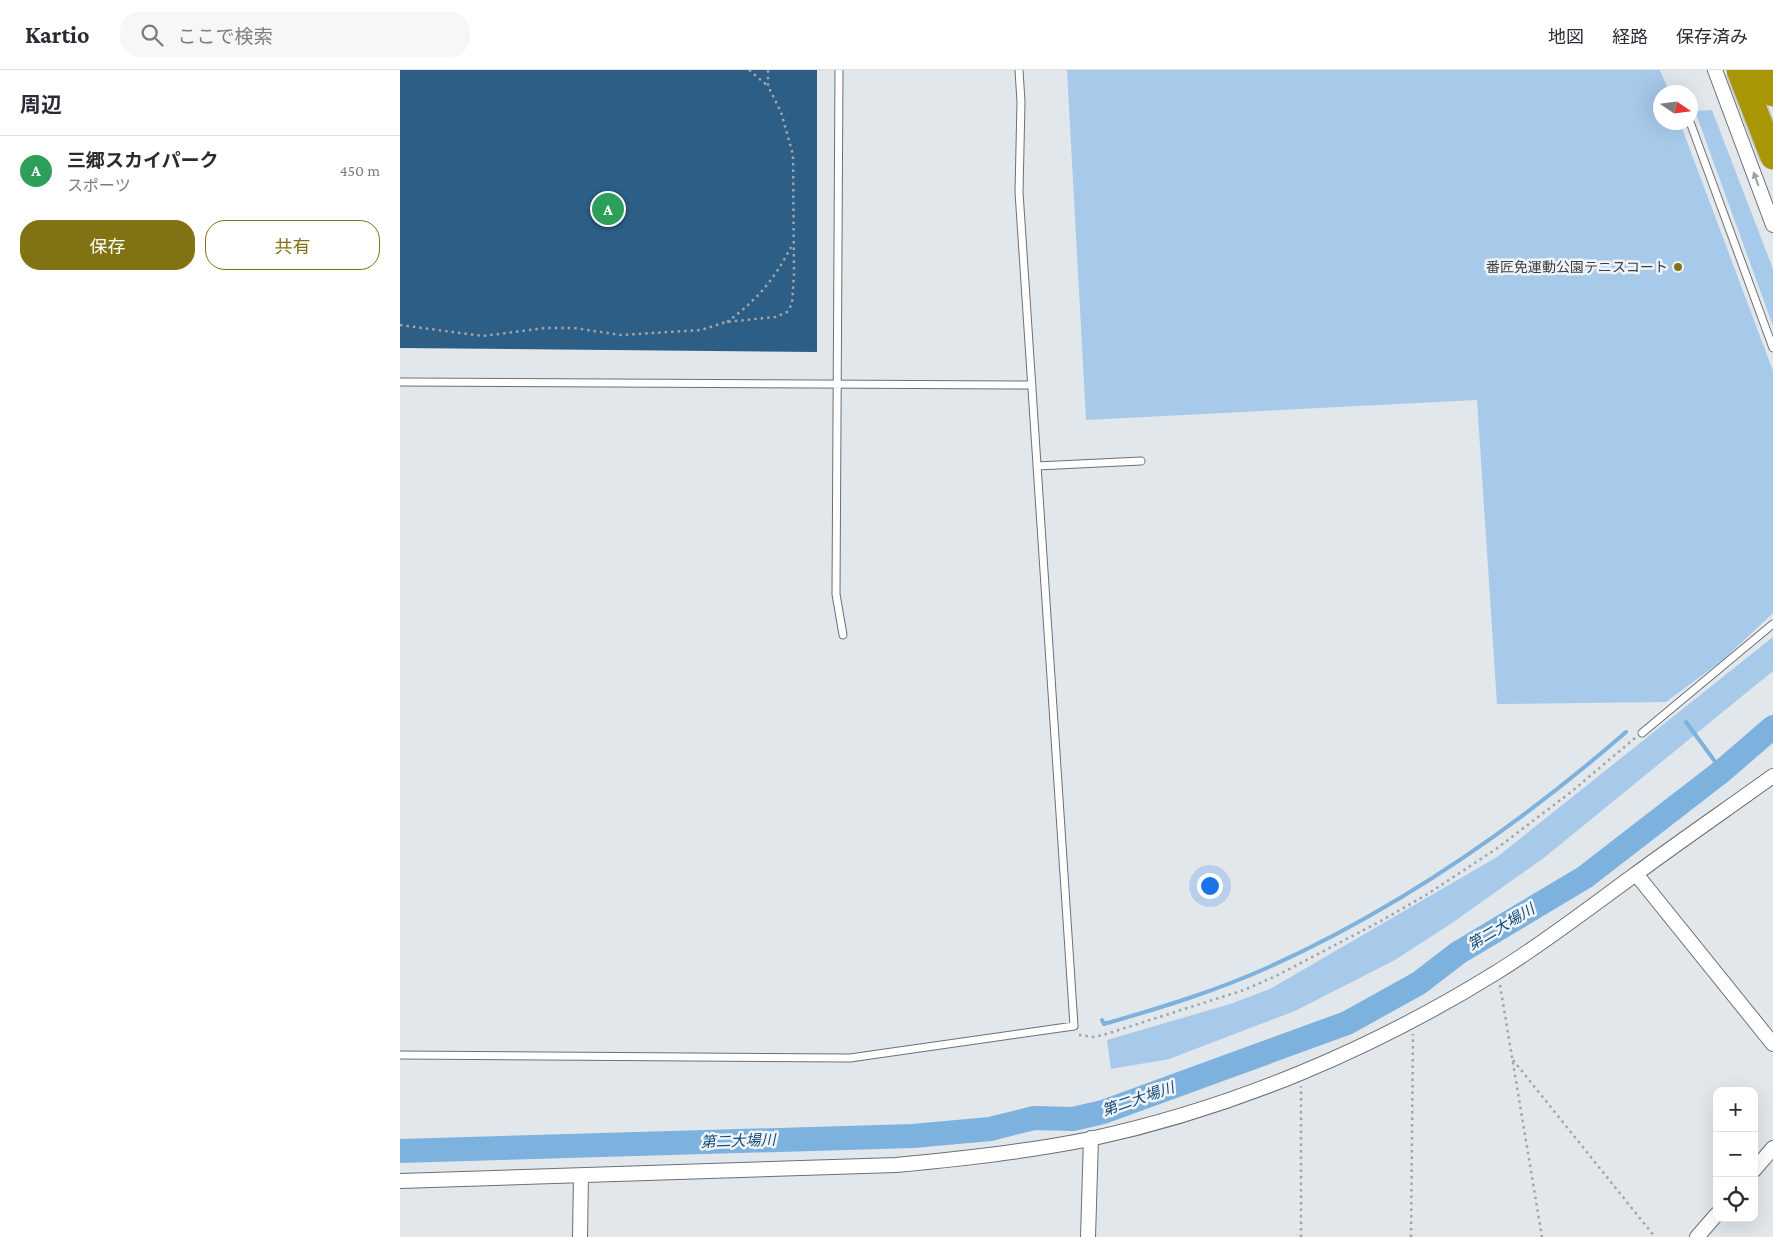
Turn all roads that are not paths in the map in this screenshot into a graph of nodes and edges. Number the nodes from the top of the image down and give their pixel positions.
1 (839, 70) edge
2 (1019, 70) edge
3 (1715, 70) edge
4 (1739, 70) edge
5 (1763, 70) edge
6 (1773, 85) edge
7 (1773, 94) edge
8 (1725, 95) junction
9 (1693, 130) edge
10 (1773, 157) edge
11 (1773, 225) edge
12 (1773, 348) edge
13 (400, 382) edge
14 (838, 384) junction
15 (1032, 385) junction
16 (1141, 461) dead end
17 (1037, 466) junction
18 (1773, 624) edge
19 (843, 636) dead end
20 (1642, 733) road end
21 (1773, 776) edge
22 (1636, 874) junction
23 (1773, 1044) edge
24 (400, 1055) edge
25 (1091, 1138) junction
26 (1773, 1148) edge
27 (1758, 1165) edge
28 (581, 1176) junction
29 (400, 1181) edge
30 (1713, 1219) edge
31 (580, 1237) edge
32 (1088, 1237) edge
33 (1697, 1237) edge

1 - 14 lane
2 - 15 lane
3 - 8 street
4 - 10 highway, bridge
5 - 7 highway, bridge
6 - 8 street
11 -> 8 street
9 - 12 lane
13 - 14 lane
14 - 15 lane
14 - 19 lane
15 - 17 lane
16 - 17 lane
17 - 24 lane
18 - 20 lane
21 - 22 street
22 - 23 street
22 - 25 street
25 - 28 street
25 - 32 street
26 - 27 street
28 - 29 street
28 - 31 street
30 - 33 street

